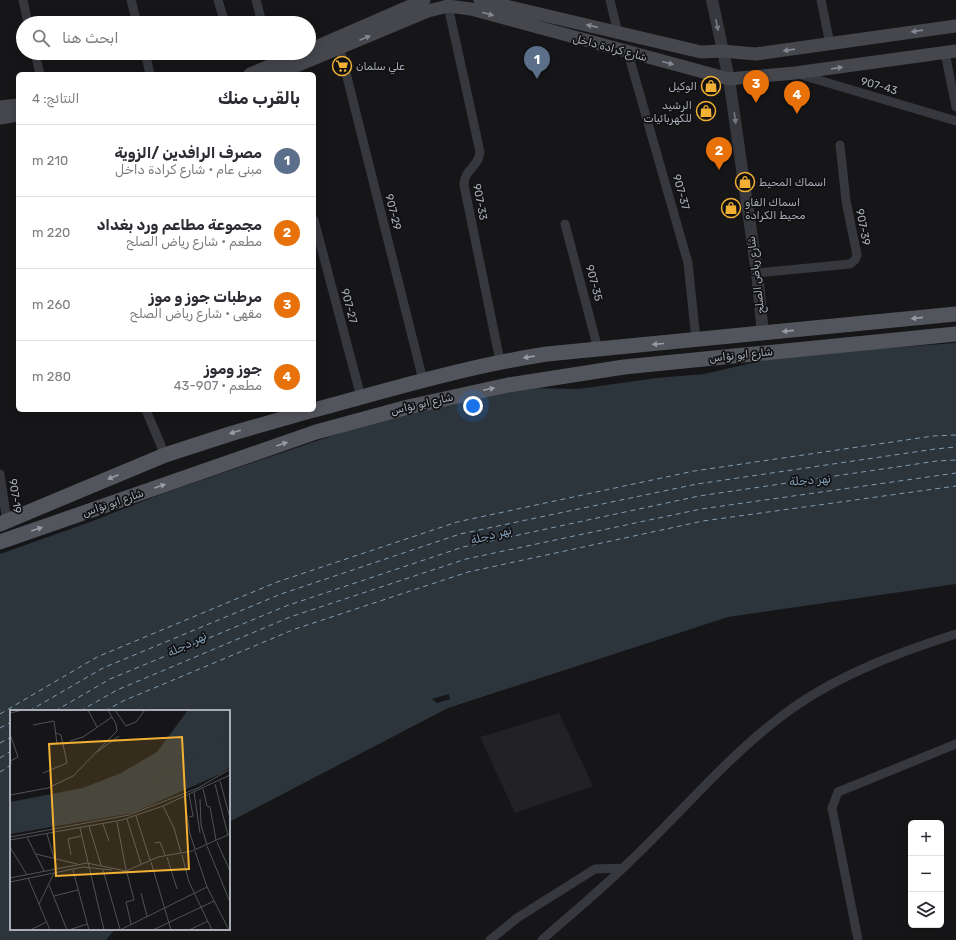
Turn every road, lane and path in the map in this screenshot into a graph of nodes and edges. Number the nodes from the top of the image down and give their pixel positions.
1 (23, 0) edge
2 (131, 0) edge
3 (218, 0) edge
4 (256, 0) edge
5 (424, 0) edge
6 (480, 0) edge
7 (610, 0) edge
8 (712, 0) edge
9 (821, 0) edge
10 (448, 6) junction
11 (26, 16) edge
12 (135, 16) edge
13 (222, 16) edge
14 (260, 16) edge
15 (956, 26) edge
16 (618, 33) junction
17 (830, 44) junction
18 (316, 47) edge
19 (340, 49) junction
20 (722, 51) junction
21 (950, 52) edge
22 (628, 53) junction
23 (316, 54) edge
24 (37, 60) edge
25 (147, 60) edge
26 (283, 60) edge
27 (291, 60) edge
28 (273, 64) edge
29 (40, 72) edge
30 (150, 72) edge
31 (255, 72) edge
32 (795, 73) junction
33 (729, 79) junction
34 (16, 105) edge
35 (0, 107) edge
36 (956, 107) edge
37 (16, 116) edge
38 (0, 118) edge
39 (956, 121) edge
40 (840, 145) dead end
41 (565, 224) dead end
42 (316, 228) edge
43 (757, 273) junction
44 (956, 314) edge
45 (763, 334) junction
46 (956, 334) edge
47 (696, 340) junction
48 (598, 349) junction
49 (500, 361) junction
50 (423, 380) junction
51 (361, 397) junction
52 (316, 409) edge
53 (147, 412) edge
54 (306, 412) edge
55 (165, 456) junction
56 (0, 474) edge
57 (3, 523) edge
58 (0, 542) edge
59 (956, 634) edge
60 (956, 744) edge
61 (623, 868) junction
62 (490, 940) edge
63 (542, 940) edge
64 (858, 940) edge

1 - 11 street
2 - 12 street
3 - 13 street
4 - 14 street
5 - 18 main road
16 -> 6 main road, شارع كرادة داخل
7 - 16 street
8 -> 20 street, شارع رياض الصلح
9 - 17 street
19 -> 10 main road, شارع كرادة داخل
10 -> 22 main road, شارع كرادة داخل
10 - 49 street, 907-33
15 -> 17 main road, شارع كرادة داخل
16 - 20 main road, شارع كرادة داخل
17 -> 20 main road, شارع كرادة داخل
19 - 23 main road, شارع كرادة داخل
19 - 50 street, 907-29
20 - 33 street, شارع رياض الصلح
32 -> 21 main road, شارع كرادة داخل
21 - 36 street
22 -> 33 main road, شارع كرادة داخل
22 - 47 street, 907-37
24 - 29 street
25 - 30 street
26 - 28 main road, شارع كرادة داخل
27 - 28 main road, شارع كرادة داخل
28 - 31 main road, شارع كرادة داخل
32 - 33 main road, شارع كرادة داخل
32 - 39 street, 907-43
33 -> 43 street, شارع رياض الصلح
34 - 35 main road
37 - 38 main road
40 - 43 street, 907-39
41 - 48 street, 907-35
42 - 51 street, 907-27
43 - 45 street, شارع رياض الصلح
44 -> 45 main road, شارع ابو نؤاس
45 - 47 main road, شارع ابو نؤاس
58 -> 46 main road, شارع ابو نؤاس
47 -> 48 main road, شارع ابو نؤاس
48 -> 49 main road, شارع ابو نؤاس
49 - 50 main road, شارع ابو نؤاس
50 - 51 main road, شارع ابو نؤاس
51 - 52 main road, شارع ابو نؤاس
53 - 55 street
54 -> 55 main road, شارع ابو نؤاس
55 -> 57 main road, شارع ابو نؤاس
56 - 57 street, 907-19
59 - 61 street
60 - 64 street
61 - 62 street
61 - 63 street

